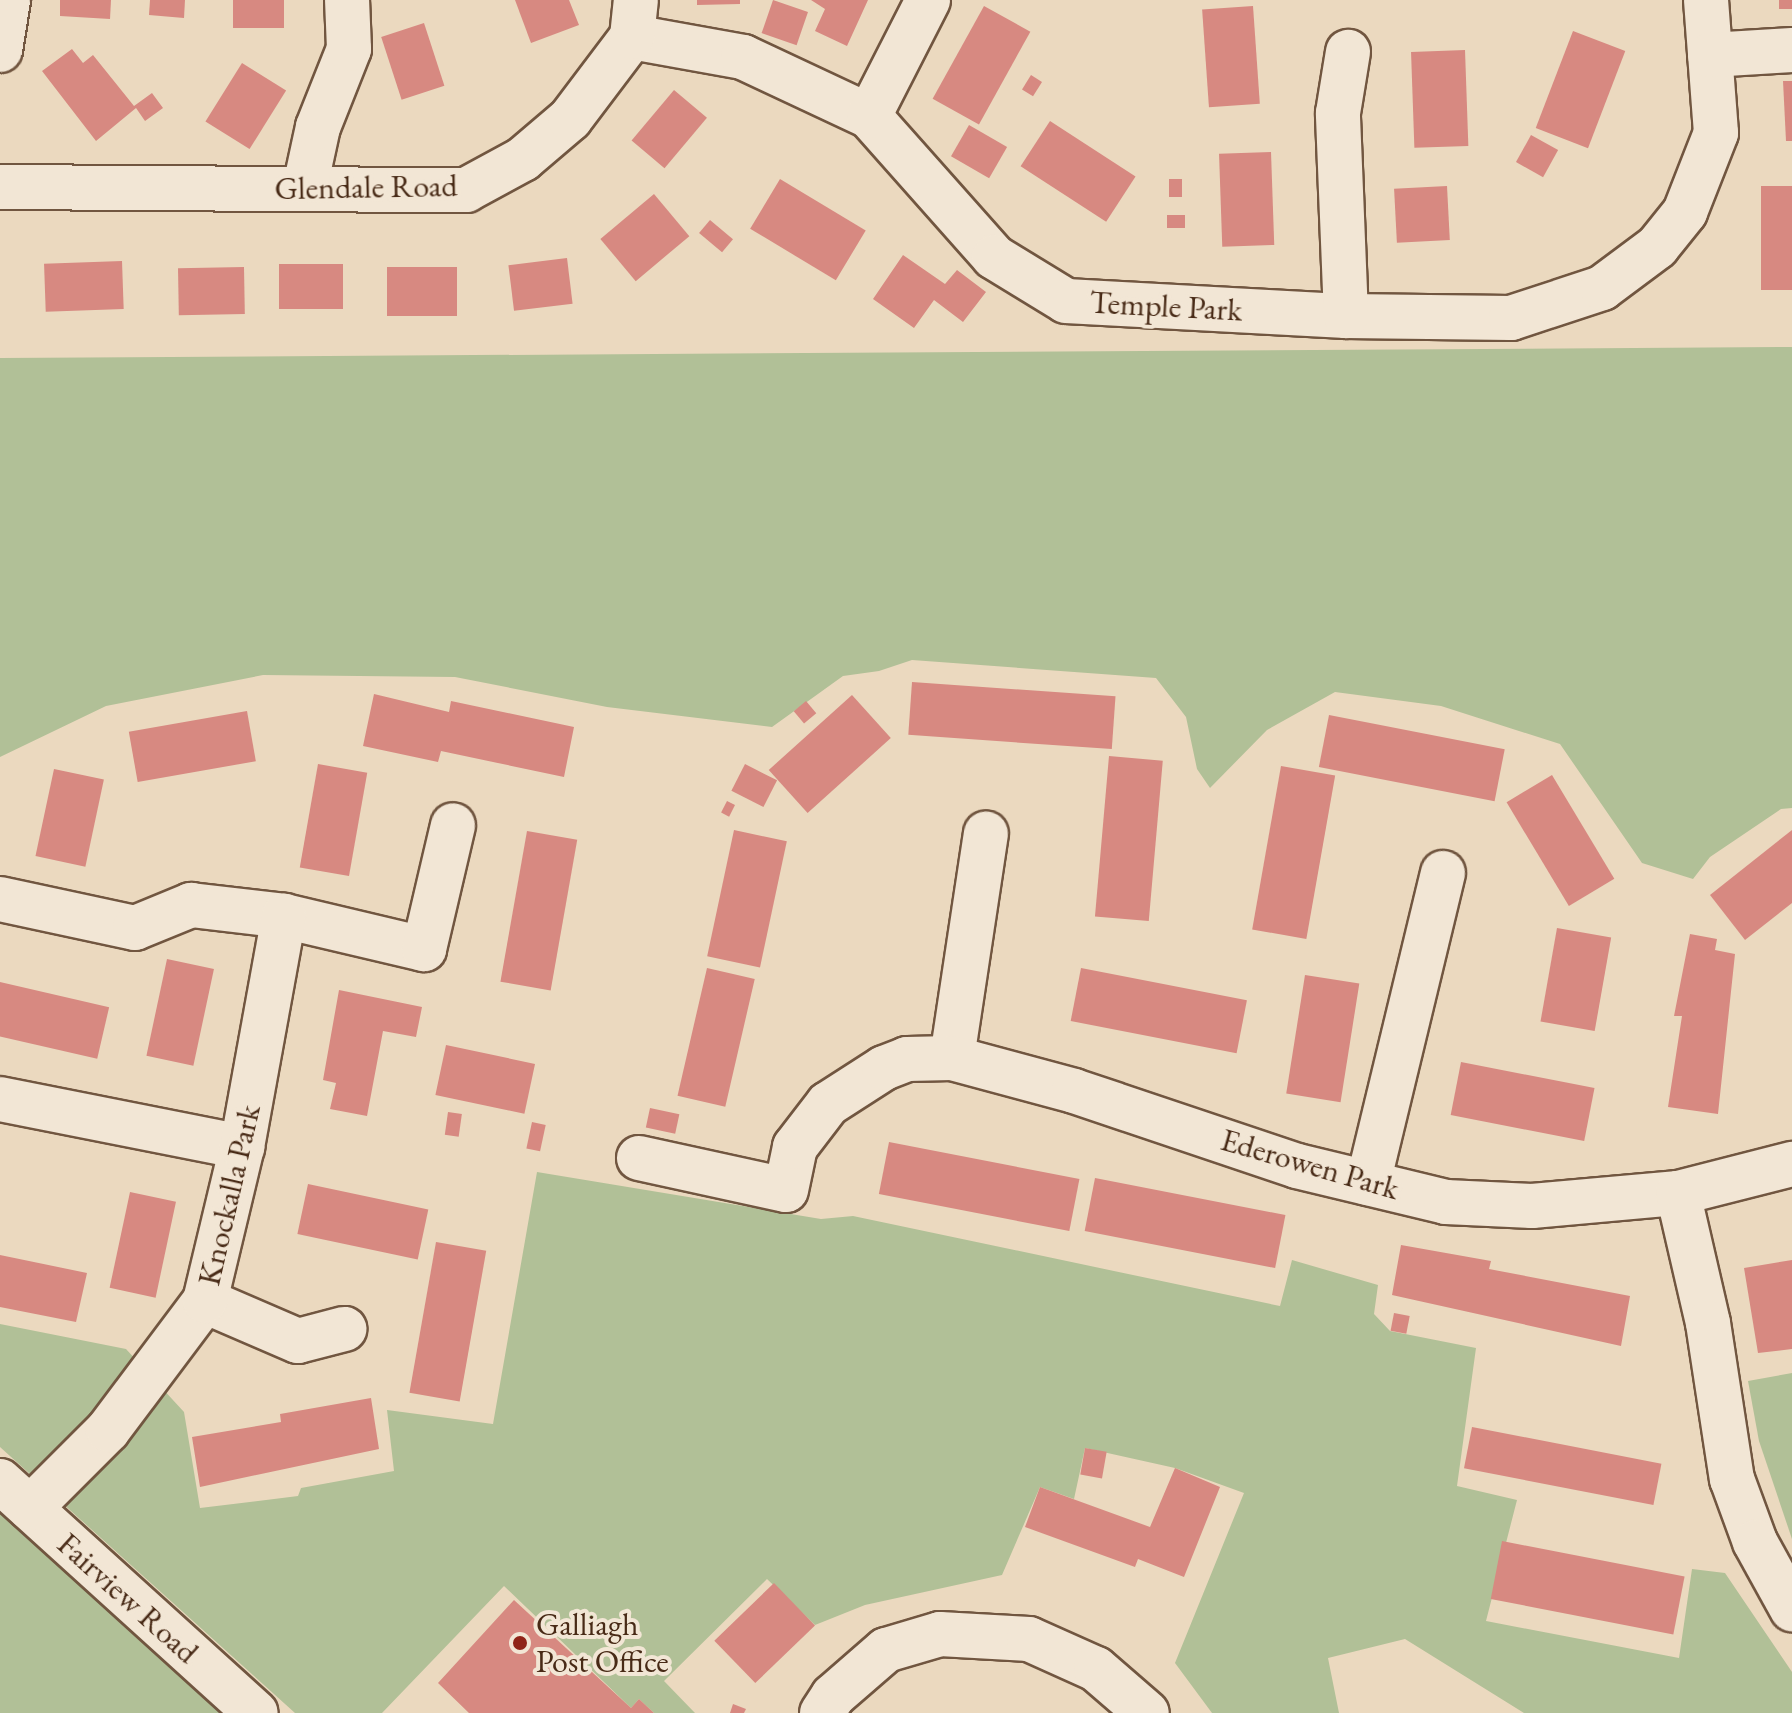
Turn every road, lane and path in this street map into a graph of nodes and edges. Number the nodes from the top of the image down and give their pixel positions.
1 (8, 0) edge
2 (347, 0) edge
3 (928, 0) edge
4 (1706, 0) edge
5 (634, 19) edge
6 (0, 50) edge
7 (1792, 50) edge
8 (1348, 52) dead end
9 (1710, 55) junction
10 (869, 116) junction
11 (0, 187) edge
12 (305, 187) junction
13 (1346, 316) junction
14 (453, 825) dead end
15 (986, 834) dead end
16 (1443, 873) dead end
17 (0, 899) edge
18 (284, 916) junction
19 (952, 1058) junction
20 (0, 1099) edge
21 (242, 1147) junction
22 (639, 1158) dead end
23 (1792, 1164) edge
24 (1368, 1183) junction
25 (1678, 1193) junction
26 (205, 1301) junction
27 (344, 1329) dead end
28 (15, 1495) edge
29 (1792, 1609) edge
30 (256, 1713) edge
31 (822, 1713) edge
32 (1147, 1713) edge

1 - 6 street
2 - 12 street
3 - 10 street
4 - 9 street, Temple Park
5 - 10 street, Temple Park
5 - 12 street, Glendale Road
7 - 9 street
8 - 13 street
9 - 13 street, Temple Park
10 - 13 street, Temple Park
11 - 12 street, Glendale Road
14 - 18 street
15 - 19 street
16 - 24 street
17 - 18 street
18 - 21 street, Knockalla Park
19 - 22 street, Ederowen Park
19 - 24 street, Ederowen Park
20 - 21 street
21 - 26 street, Knockalla Park
23 - 25 street, Ederowen Park
24 - 25 street, Ederowen Park
25 - 29 street
26 - 27 street
26 - 28 street, Knockalla Park
28 - 30 street, Fairview Road
31 - 32 street

